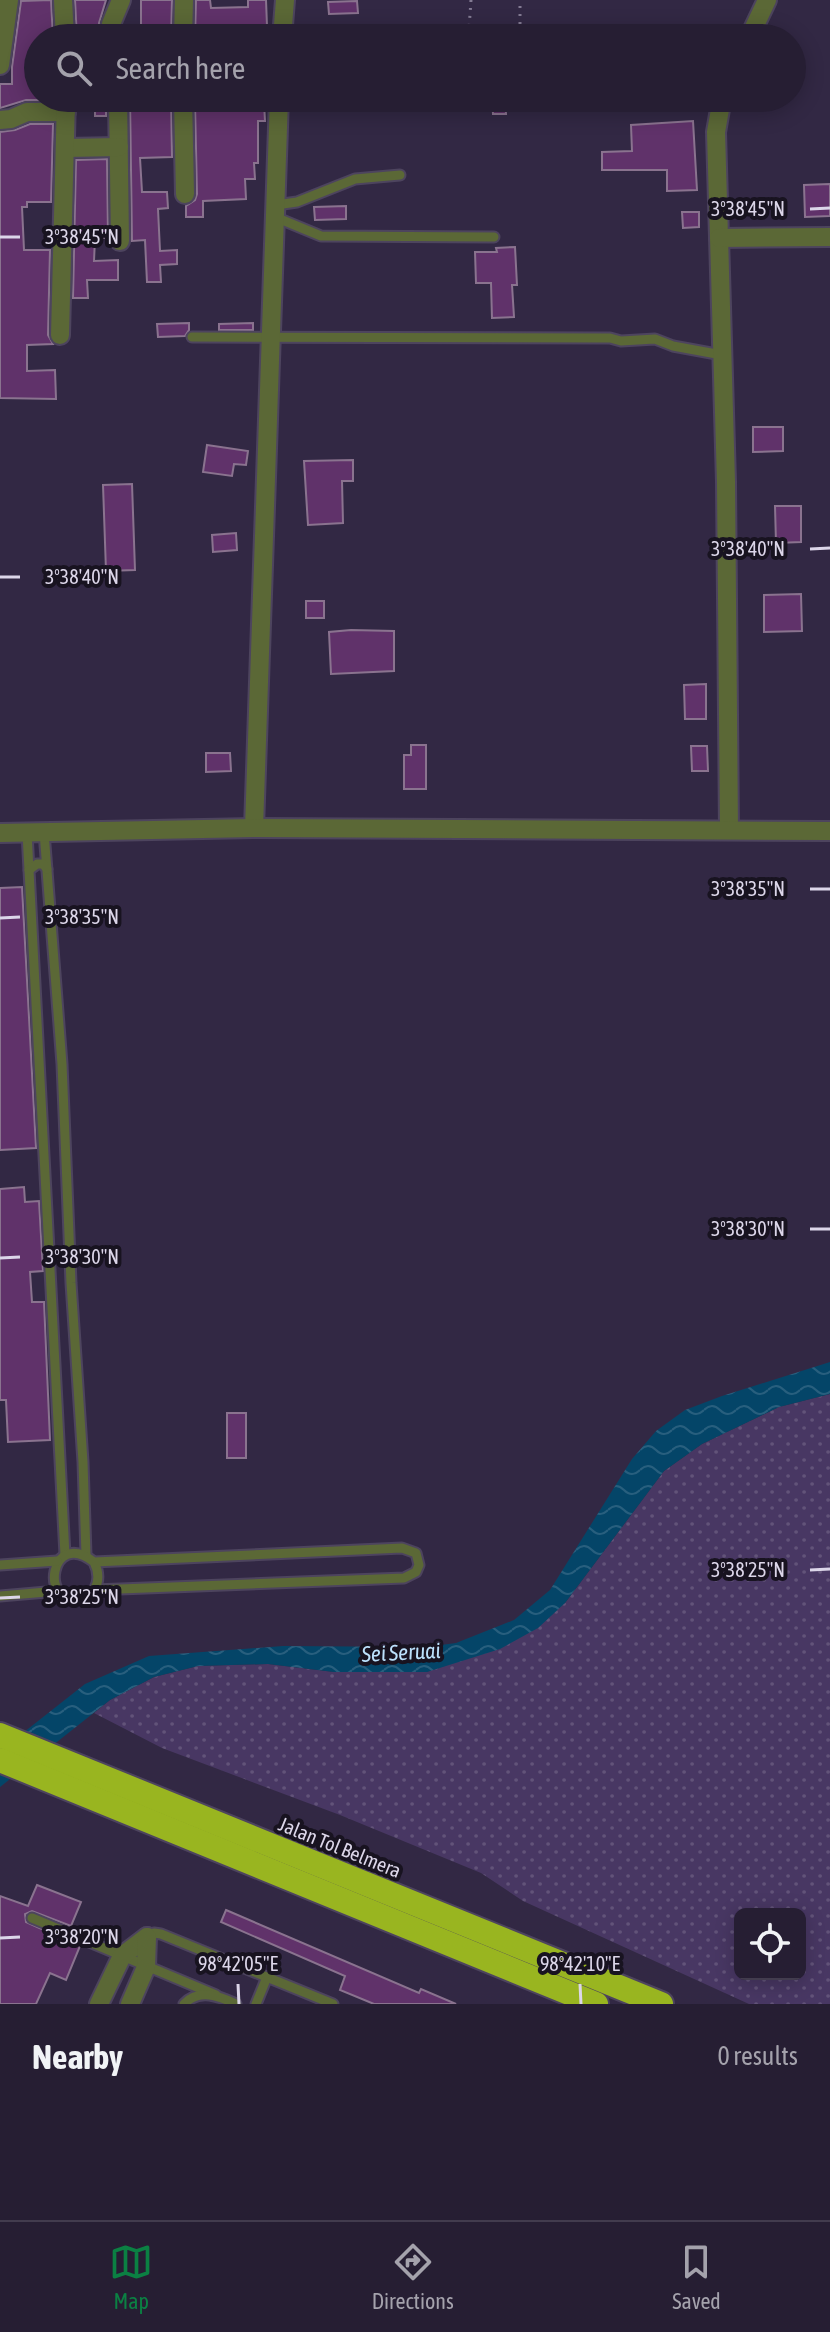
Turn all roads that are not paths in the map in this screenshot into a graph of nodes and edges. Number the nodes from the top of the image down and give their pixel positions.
1 (9, 0) edge
2 (63, 0) edge
3 (121, 0) edge
4 (184, 0) edge
5 (285, 0) edge
6 (767, 0) edge
7 (64, 24) edge
8 (111, 24) edge
9 (183, 24) edge
10 (283, 24) edge
11 (756, 24) edge
12 (0, 65) edge
13 (27, 112) edge
14 (66, 112) edge
15 (118, 112) edge
16 (183, 112) edge
17 (279, 112) edge
18 (720, 112) edge
19 (0, 120) edge
20 (119, 147) junction
21 (65, 148) junction
22 (400, 175) dead end
23 (185, 194) dead end
24 (275, 211) junction
25 (494, 237) dead end
26 (830, 237) edge
27 (719, 238) junction
28 (120, 241) dead end
29 (60, 335) dead end
30 (271, 336) junction
31 (192, 337) dead end
32 (723, 355) junction
33 (254, 828) junction
34 (729, 830) junction
35 (830, 831) edge
36 (0, 833) edge
37 (36, 833) junction
38 (47, 869) junction
39 (29, 870) junction
40 (66, 1171) junction
41 (44, 1173) junction
42 (61, 1558) junction
43 (90, 1558) junction
44 (0, 1565) edge
45 (94, 1590) junction
46 (58, 1591) junction
47 (0, 1596) edge
48 (0, 1735) edge
49 (0, 1760) edge
50 (55, 1769) junction
51 (32, 1918) dead end
52 (154, 1936) junction
53 (122, 1956) junction
54 (146, 1967) junction
55 (267, 1977) junction
56 (216, 1995) junction
57 (99, 2004) edge
58 (130, 2004) edge
59 (184, 2004) edge
60 (236, 2004) edge
61 (256, 2004) edge
62 (333, 2004) edge
63 (596, 2004) edge
64 (661, 2004) edge

1 - 12 street
2 - 7 street
3 - 8 street
4 - 9 street
5 - 10 street
6 - 11 street
13 - 19 street
14 - 21 street
15 - 20 street
16 - 23 street
17 - 24 street
18 - 27 street
20 - 21 street
20 - 28 street
21 - 29 street
22 - 24 lane
24 - 25 lane
24 - 30 street
26 - 27 street
27 - 32 street
30 - 31 lane
30 - 32 lane
30 - 33 street
32 - 34 street
33 - 34 street
33 - 37 street
34 - 35 street
36 - 37 street
37 - 38 lane
37 - 39 lane
38 - 39 lane
38 - 40 lane
39 - 41 lane
40 - 41 lane
40 - 43 lane
41 - 42 lane
42 - 43 lane
42 - 44 lane
42 - 46 lane
43 - 45 lane
43 - 45 lane
45 - 46 lane
46 - 47 lane
48 - 50 highway, Jalan Tol Belmera
49 - 50 highway, Jalan Tol Belmera
50 - 63 highway, Jalan Tol Belmera
50 - 64 highway, Jalan Tol Belmera
51 - 53 lane
52 - 53 street
52 - 54 street
52 - 55 lane
53 - 54 lane
53 - 57 street
54 - 56 lane
54 - 58 street
55 - 61 lane
55 - 62 lane
56 - 59 lane
56 - 60 lane

